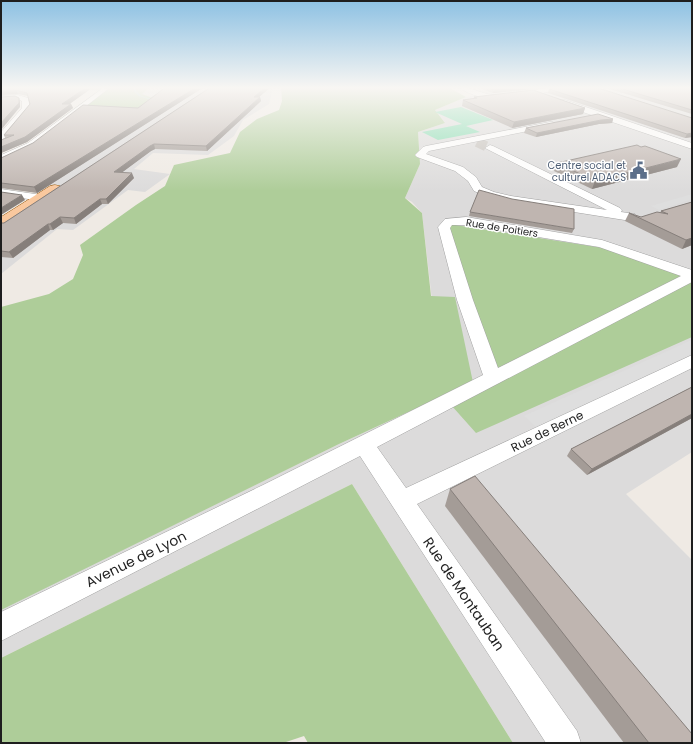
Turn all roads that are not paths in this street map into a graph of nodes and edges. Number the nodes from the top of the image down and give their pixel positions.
1 (15, 122) edge
2 (61, 122) edge
3 (560, 122) edge
4 (621, 122) edge
5 (1, 138) edge
6 (692, 146) edge
7 (490, 148) tunnel mouth
8 (1, 159) edge
9 (62, 185) edge
10 (1, 192) edge
11 (42, 198) junction
12 (1, 224) edge
13 (692, 276) edge
14 (692, 361) edge
15 (493, 379) junction
16 (364, 445) junction
17 (401, 501) junction
18 (1, 627) edge
19 (565, 743) edge

1 - 5 street
2 - 8 street
3 - 7 street
4 - 6 street
9 - 11 main road
10 - 11 street
11 - 12 main road
13 - 15 street, Avenue de Lyon
13 - 15 street, Rue de Poitiers
14 - 17 street, Rue de Berne
15 - 16 street, Avenue de Lyon
16 - 17 street, Rue de Montauban
16 - 18 street, Avenue de Lyon
17 - 19 street, Rue de Montauban

